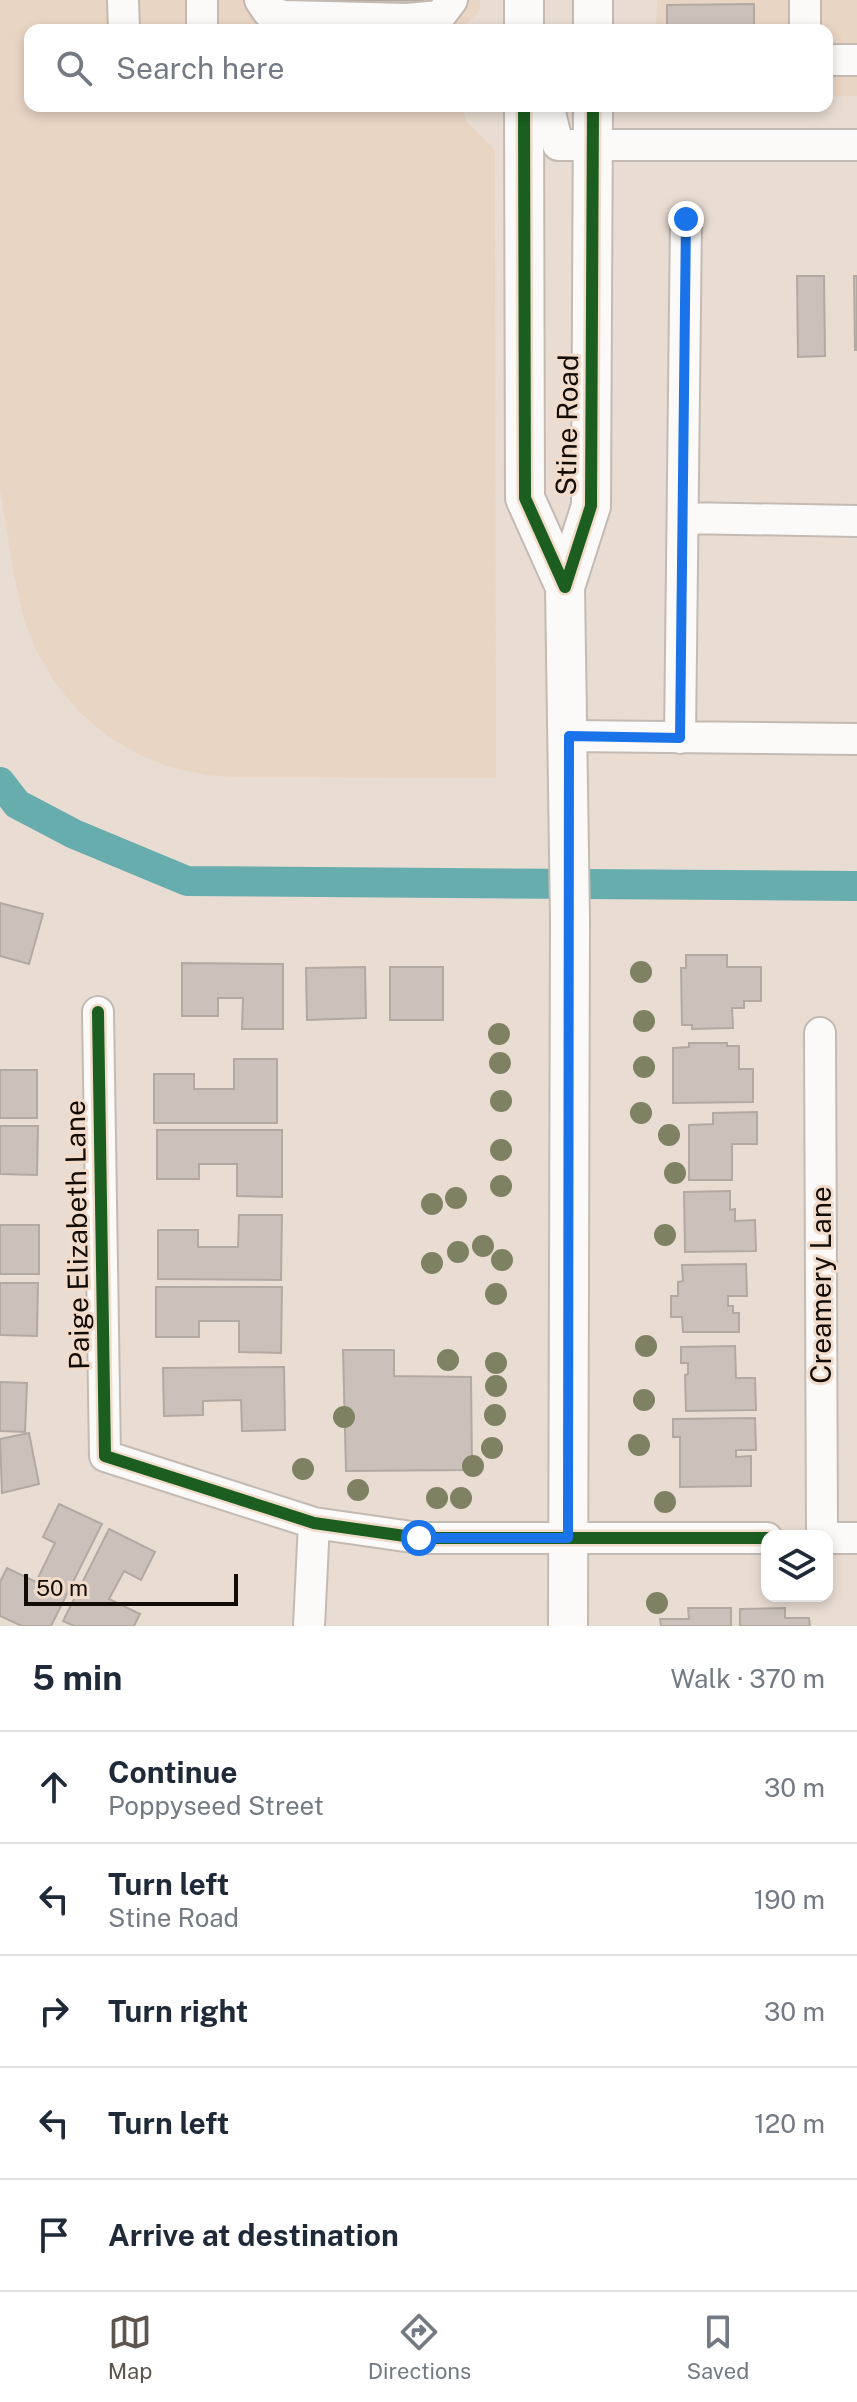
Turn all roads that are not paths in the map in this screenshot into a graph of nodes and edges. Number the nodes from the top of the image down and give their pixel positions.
1 (123, 0) edge
2 (202, 0) edge
3 (260, 0) edge
4 (452, 0) edge
5 (524, 0) edge
6 (593, 0) edge
7 (805, 0) edge
8 (124, 24) edge
9 (202, 24) edge
10 (524, 24) edge
11 (593, 24) edge
12 (805, 24) edge
13 (833, 60) edge
14 (857, 60) edge
15 (524, 112) edge
16 (549, 112) edge
17 (593, 112) edge
18 (857, 145) edge
19 (593, 146) junction
20 (686, 219) dead end
21 (683, 518) junction
22 (857, 521) edge
23 (565, 587) junction
24 (680, 738) junction
25 (569, 739) junction
26 (857, 739) edge
27 (98, 1012) dead end
28 (820, 1033) dead end
29 (314, 1523) junction
30 (824, 1530) edge
31 (833, 1537) edge
32 (568, 1538) junction
33 (761, 1538) edge
34 (857, 1538) edge
35 (309, 1626) edge
36 (568, 1626) edge

1 - 8 street
2 - 9 street
3 - 4 street
5 - 10 main road
6 - 11 main road
7 - 12 street
13 - 14 street
15 - 23 main road, Stine Road
16 - 19 street
17 - 19 main road, Stine Road
18 - 19 street
19 - 23 main road, Stine Road
20 - 21 street
21 - 22 street
21 - 24 street
23 - 25 main road, Stine Road
24 - 25 street
24 - 26 street
25 - 32 main road, Stine Road
27 - 29 street, Paige Elizabeth Lane
28 - 30 street, Creamery Lane
29 - 32 street
29 - 35 street
31 - 34 street
32 - 33 street
32 - 36 main road, Stine Road

